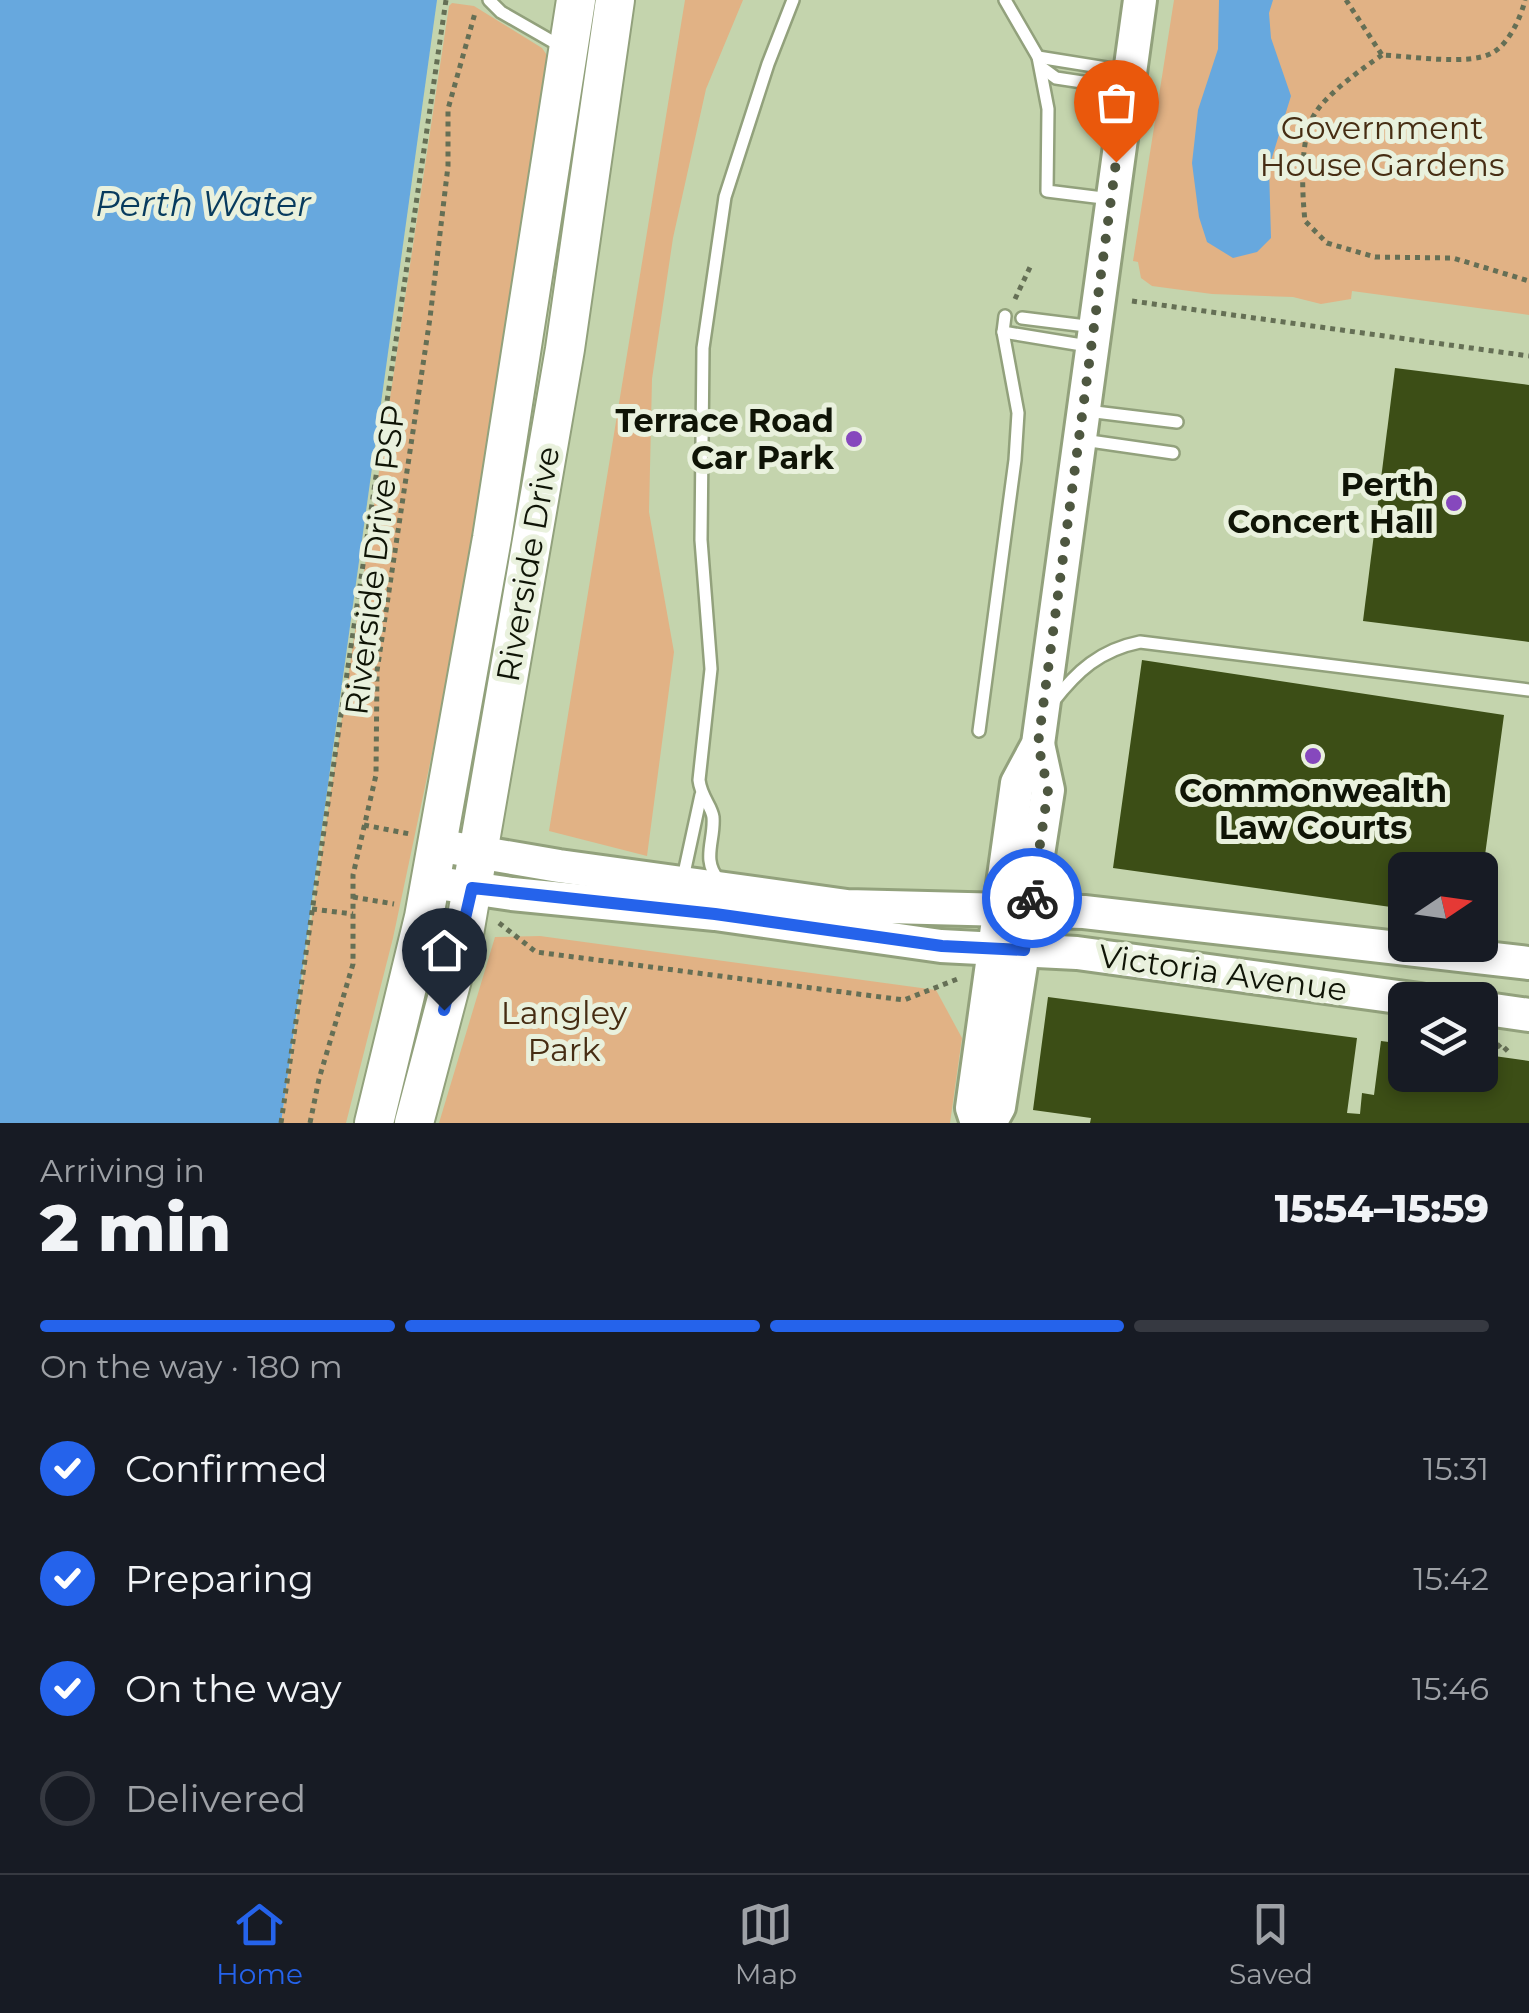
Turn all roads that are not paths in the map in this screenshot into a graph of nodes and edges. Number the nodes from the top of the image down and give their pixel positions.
1 (489, 0) edge
2 (576, 0) edge
3 (615, 0) edge
4 (793, 0) edge
5 (1005, 0) edge
6 (1140, 0) edge
7 (570, 51) junction
8 (1038, 61) junction
9 (1128, 80) junction
10 (1111, 199) junction
11 (1009, 310) road end
12 (1022, 318) dead end
13 (1003, 332) junction
14 (1093, 337) junction
15 (1177, 422) dead end
16 (1080, 425) junction
17 (1173, 453) dead end
18 (1529, 690) edge
19 (1040, 730) junction
20 (979, 731) dead end
21 (700, 796) junction
22 (437, 842) junction
23 (475, 870) junction
24 (682, 882) junction
25 (740, 891) junction
26 (418, 894) junction
27 (1015, 911) junction
28 (1009, 949) junction
29 (1529, 963) edge
30 (1388, 996) edge
31 (1498, 1011) edge
32 (1529, 1015) edge
33 (374, 1123) edge
34 (414, 1123) edge
35 (976, 1123) edge
36 (990, 1123) edge

1 - 7 lane
2 - 7 main road, Riverside Drive
3 - 23 main road, Riverside Drive
4 - 21 lane
5 - 8 lane
6 - 9 main road
7 - 22 main road, Riverside Drive
8 - 9 lane
8 - 10 lane
9 - 10 main road
10 - 14 main road
11 - 13 lane
12 - 14 lane
13 - 14 lane
13 - 20 lane
14 - 16 main road
15 - 16 lane
16 - 17 lane
16 - 19 main road
18 - 19 lane
19 - 27 main road
21 - 24 lane
21 - 25 lane
22 - 23 main road, Victoria Avenue
22 - 26 main road, Riverside Drive
23 - 24 main road, Victoria Avenue
23 - 26 main road, Victoria Avenue
23 - 28 main road, Victoria Avenue
23 - 34 main road, Riverside Drive
24 - 25 main road, Victoria Avenue
25 - 27 main road, Victoria Avenue
26 - 33 main road, Riverside Drive
27 - 28 main road
27 - 29 main road, Victoria Avenue
28 - 30 main road, Victoria Avenue
28 - 35 main road
28 - 36 main road
31 - 32 main road

